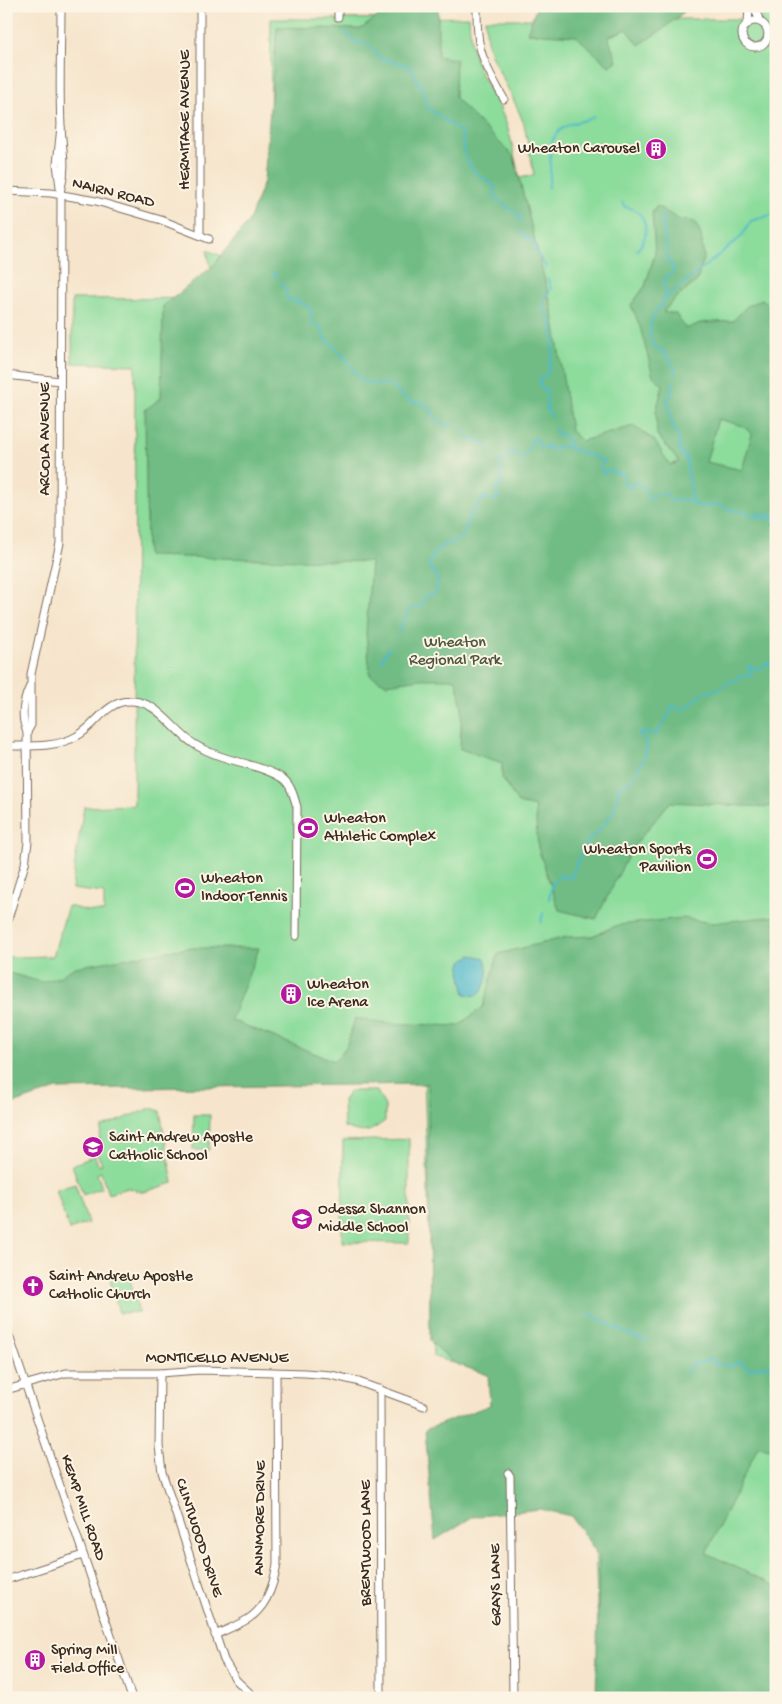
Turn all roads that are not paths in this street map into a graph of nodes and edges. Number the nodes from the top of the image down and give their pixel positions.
1 (61, 6) edge
2 (200, 6) edge
3 (338, 6) edge
4 (477, 6) edge
5 (749, 6) edge
6 (754, 6) edge
7 (338, 17) dead end
8 (760, 22) junction
9 (748, 24) junction
10 (772, 35) edge
11 (504, 99) dead end
12 (6, 191) edge
13 (60, 193) junction
14 (200, 234) junction
15 (209, 239) dead end
16 (6, 375) edge
17 (60, 381) junction
18 (6, 746) edge
19 (27, 746) junction
20 (6, 925) edge
21 (296, 936) dead end
22 (6, 1327) edge
23 (160, 1373) junction
24 (276, 1373) junction
25 (26, 1385) junction
26 (380, 1389) junction
27 (6, 1390) edge
28 (424, 1406) dead end
29 (508, 1474) dead end
30 (82, 1555) junction
31 (6, 1580) edge
32 (215, 1635) junction
33 (132, 1698) edge
34 (255, 1698) edge
35 (381, 1698) edge
36 (512, 1698) edge

1 - 13 street, ARCOLA AVENUE
2 - 14 street, HERMITAGE AVENUE
3 - 7 street
4 - 11 street
5 - 9 street
6 - 8 street
8 - 9 street
8 - 10 street
9 - 10 street
12 - 13 street, NAIRN ROAD
13 - 14 street, NAIRN ROAD
13 - 17 street, ARCOLA AVENUE
14 - 15 street, NAIRN ROAD
16 - 17 street
17 - 19 street, ARCOLA AVENUE
18 - 19 street
19 - 20 street, ARCOLA AVENUE
19 - 21 street
22 - 25 street, KEMP MILL ROAD
23 - 24 street, MONTICELLO AVENUE
23 - 25 street, MONTICELLO AVENUE
23 - 32 street, CLINTWOOD DRIVE
24 - 26 street, MONTICELLO AVENUE
24 - 32 street, ANNMORE DRIVE
25 - 27 street, MONTICELLO AVENUE
25 - 30 street, KEMP MILL ROAD
26 - 28 street, MONTICELLO AVENUE
26 - 35 street, BRENTWOOD LANE
29 - 36 street, GRAYS LANE
30 - 31 street
30 - 33 street, KEMP MILL ROAD
32 - 34 street, CLINTWOOD DRIVE

